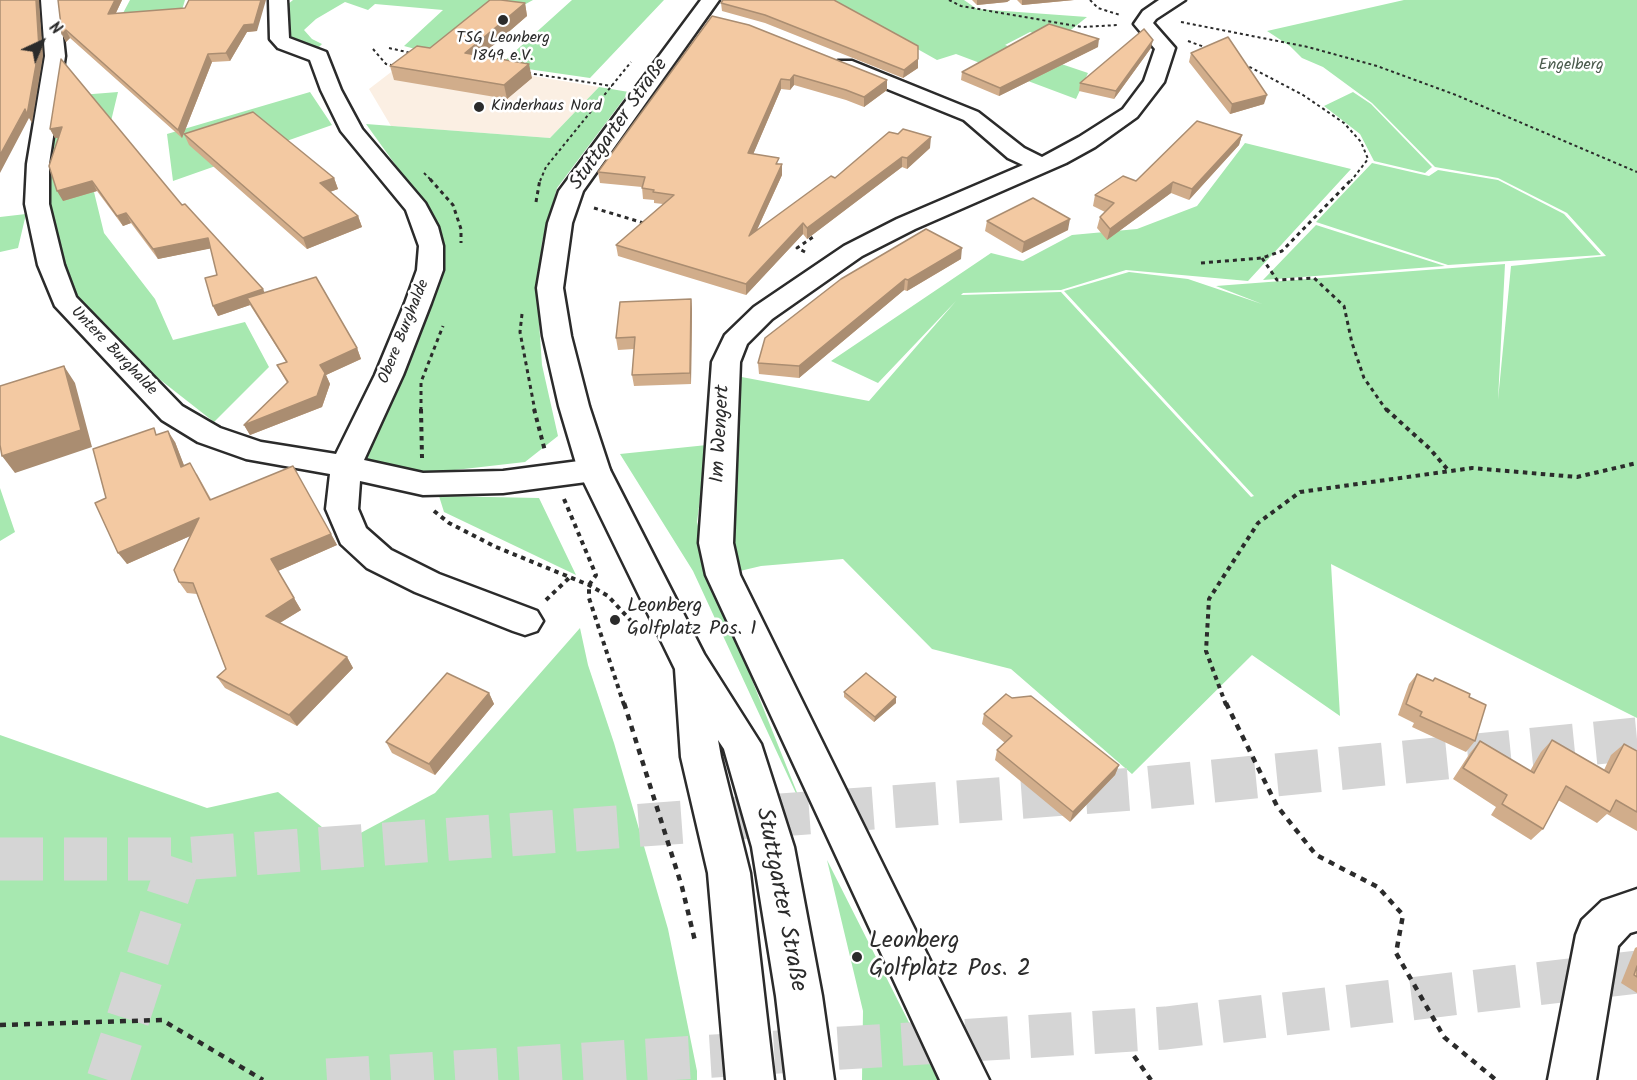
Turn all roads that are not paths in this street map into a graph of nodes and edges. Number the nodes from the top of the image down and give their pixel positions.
1 (50, 0) edge
2 (278, 0) edge
3 (1176, 0) edge
4 (708, 12) edge
5 (830, 58) edge
6 (1039, 165) junction
7 (346, 466) junction
8 (594, 470) junction
9 (525, 621) dead end
10 (691, 664) junction
11 (1637, 910) edge
12 (750, 1080) edge
13 (810, 1080) edge
14 (965, 1080) edge
15 (1572, 1080) edge

1 - 7 street, Untere Burghalde
2 - 7 street, Obere Burghalde
3 - 6 street, Im Wengert
4 - 8 street, Stuttgarter Straße
5 - 6 street
6 - 14 street, Im Wengert
7 - 8 street, Untere Burghalde
7 - 9 street
8 - 10 street, Stuttgarter Straße
10 - 12 street, Stuttgarter Straße
10 - 13 street, Stuttgarter Straße
11 - 15 street

